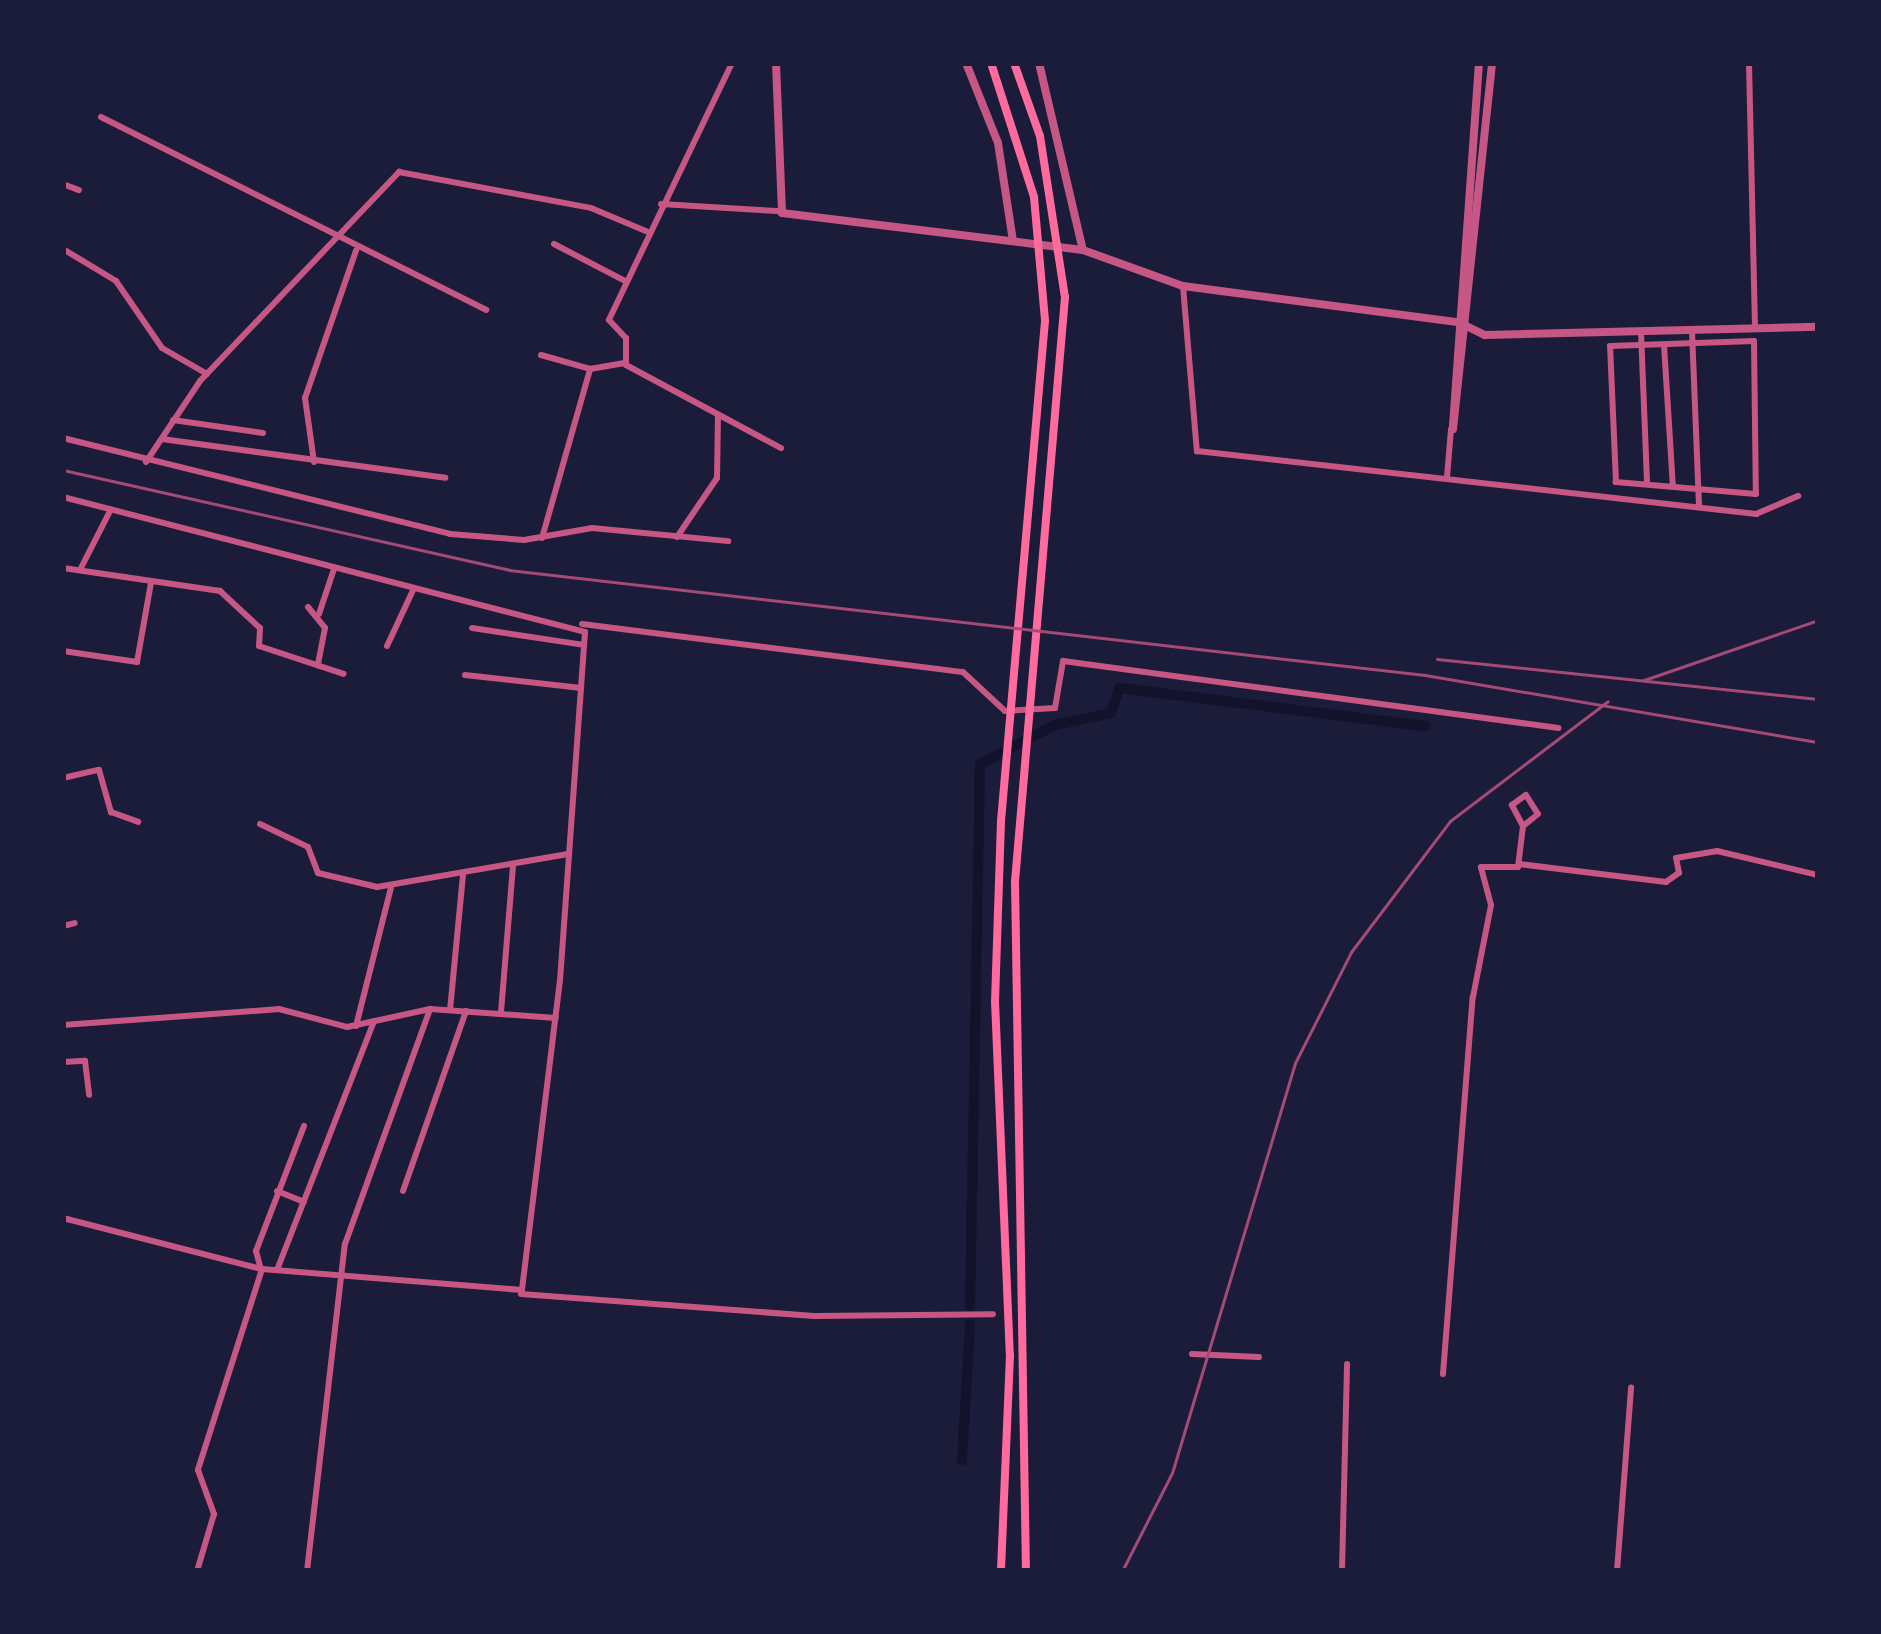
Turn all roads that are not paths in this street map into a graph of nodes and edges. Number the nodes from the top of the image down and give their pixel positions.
1 (776, 63) edge
2 (966, 63) edge
3 (991, 63) edge
4 (1014, 63) edge
5 (1039, 63) edge
6 (1079, 63) edge
7 (1372, 63) edge
8 (1479, 63) edge
9 (1492, 63) edge
10 (1749, 63) edge
11 (728, 64) edge
12 (1197, 64) edge
13 (100, 117) dead end
14 (63, 184) edge
15 (79, 190) dead end
16 (660, 204) junction
17 (776, 211) junction
18 (646, 230) junction
19 (338, 238) junction
20 (1013, 241) junction
21 (554, 244) dead end
22 (63, 249) edge
23 (356, 250) junction
24 (1083, 250) junction
25 (625, 280) junction
26 (1183, 286) junction
27 (485, 310) dead end
28 (1463, 323) junction
29 (1818, 327) edge
30 (1755, 330) junction
31 (1641, 332) junction
32 (1692, 337) junction
33 (1664, 345) junction
34 (1641, 346) junction
35 (541, 355) dead end
36 (624, 363) junction
37 (590, 369) junction
38 (207, 374) junction
39 (718, 416) junction
40 (173, 420) junction
41 (1451, 429) joint
42 (263, 433) dead end
43 (63, 438) edge
44 (162, 439) junction
45 (781, 448) dead end
46 (146, 462) junction
47 (314, 462) junction
48 (1447, 477) junction
49 (445, 478) dead end
50 (1650, 486) junction
51 (1672, 488) junction
52 (1699, 490) junction
53 (1798, 496) dead end
54 (63, 497) edge
55 (1647, 501) junction
56 (1699, 507) junction
57 (111, 509) junction
58 (677, 536) junction
59 (542, 538) junction
60 (728, 542) dead end
61 (63, 568) edge
62 (80, 568) junction
63 (334, 569) junction
64 (151, 583) junction
65 (414, 588) junction
66 (308, 607) dead end
67 (319, 614) junction
68 (582, 624) junction
69 (472, 628) dead end
70 (387, 646) dead end
71 (584, 646) junction
72 (63, 650) edge
73 (318, 665) junction
74 (344, 674) dead end
75 (465, 675) dead end
76 (581, 688) junction
77 (1558, 728) dead end
78 (63, 778) edge
79 (137, 823) dead end
80 (260, 824) dead end
81 (1523, 826) junction
82 (569, 854) junction
83 (513, 865) junction
84 (1519, 865) junction
85 (463, 875) junction
86 (1818, 875) edge
87 (391, 888) junction
88 (75, 923) dead end
89 (63, 926) edge
90 (430, 1009) junction
91 (450, 1010) junction
92 (466, 1011) junction
93 (501, 1012) junction
94 (556, 1018) junction
95 (374, 1019) junction
96 (63, 1025) edge
97 (356, 1026) junction
98 (63, 1062) edge
99 (89, 1095) dead end
100 (304, 1126) dead end
101 (277, 1191) junction
102 (404, 1191) dead end
103 (304, 1202) junction
104 (63, 1218) edge
105 (262, 1269) junction
106 (277, 1270) junction
107 (338, 1278) junction
108 (520, 1294) junction
109 (993, 1314) dead end
110 (1192, 1354) dead end
111 (1259, 1357) dead end
112 (1347, 1364) dead end
113 (1443, 1374) dead end
114 (1631, 1388) dead end
115 (197, 1571) edge
116 (307, 1571) edge
117 (1001, 1571) edge
118 (1026, 1571) edge
119 (1342, 1571) edge
120 (1617, 1571) edge

1 - 17 street
2 - 20 street
3 - 117 main road
4 - 118 main road
5 - 24 street
6 - 12 street
7 - 12 street
8 - 28 street
9 - 28 street
10 - 30 street
11 - 16 street
13 - 19 street
14 - 15 street
16 - 17 street
16 - 18 street
17 - 20 street
18 - 19 street
18 - 25 street
19 - 23 street
19 - 38 street
20 - 24 street
21 - 25 street
22 - 38 street
23 - 27 street
23 - 47 street
24 - 26 street
25 - 36 street
26 - 28 street
26 - 48 street
28 - 31 street
28 - 41 street
29 - 30 street
30 - 32 street
31 - 32 street
31 - 34 street
32 - 33 street
32 - 52 street
32 - 52 street
33 - 34 street
33 - 51 street
34 - 50 street
34 - 50 street
35 - 37 street
36 - 37 street
36 - 39 street
37 - 59 street
38 - 40 street
39 - 45 street
39 - 58 street
40 - 42 street
40 - 44 street
41 - 48 street
43 - 46 street
44 - 46 street
44 - 47 street
46 - 59 street
47 - 49 street
48 - 55 street
50 - 51 street
50 - 55 street
51 - 52 street
52 - 56 street
53 - 56 street
54 - 57 street
55 - 56 street
57 - 62 street
57 - 63 street
58 - 59 street
58 - 60 street
61 - 62 street
62 - 64 street
63 - 65 street
63 - 67 street
64 - 72 street
64 - 73 street
65 - 68 street
65 - 70 street
66 - 67 street
67 - 73 street
68 - 71 street
68 - 77 street
69 - 71 street
71 - 76 street
73 - 74 street
75 - 76 street
76 - 82 street
78 - 79 street
80 - 87 street
81 - 81 street
81 - 84 street
82 - 83 street
82 - 94 street
83 - 85 street
83 - 93 street
84 - 86 street
84 - 113 street
85 - 87 street
85 - 91 street
87 - 97 street
88 - 89 street
90 - 91 street
90 - 95 street
90 - 107 street
91 - 92 street
92 - 93 street
92 - 102 street
93 - 94 street
94 - 108 street
95 - 97 street
95 - 103 street
96 - 97 street
98 - 99 street
100 - 101 street
101 - 103 street
101 - 105 street
103 - 106 street
104 - 105 street
105 - 106 street
105 - 115 street
106 - 107 street
107 - 108 street
107 - 116 street
108 - 109 street
110 - 111 street
112 - 119 street
114 - 120 street

